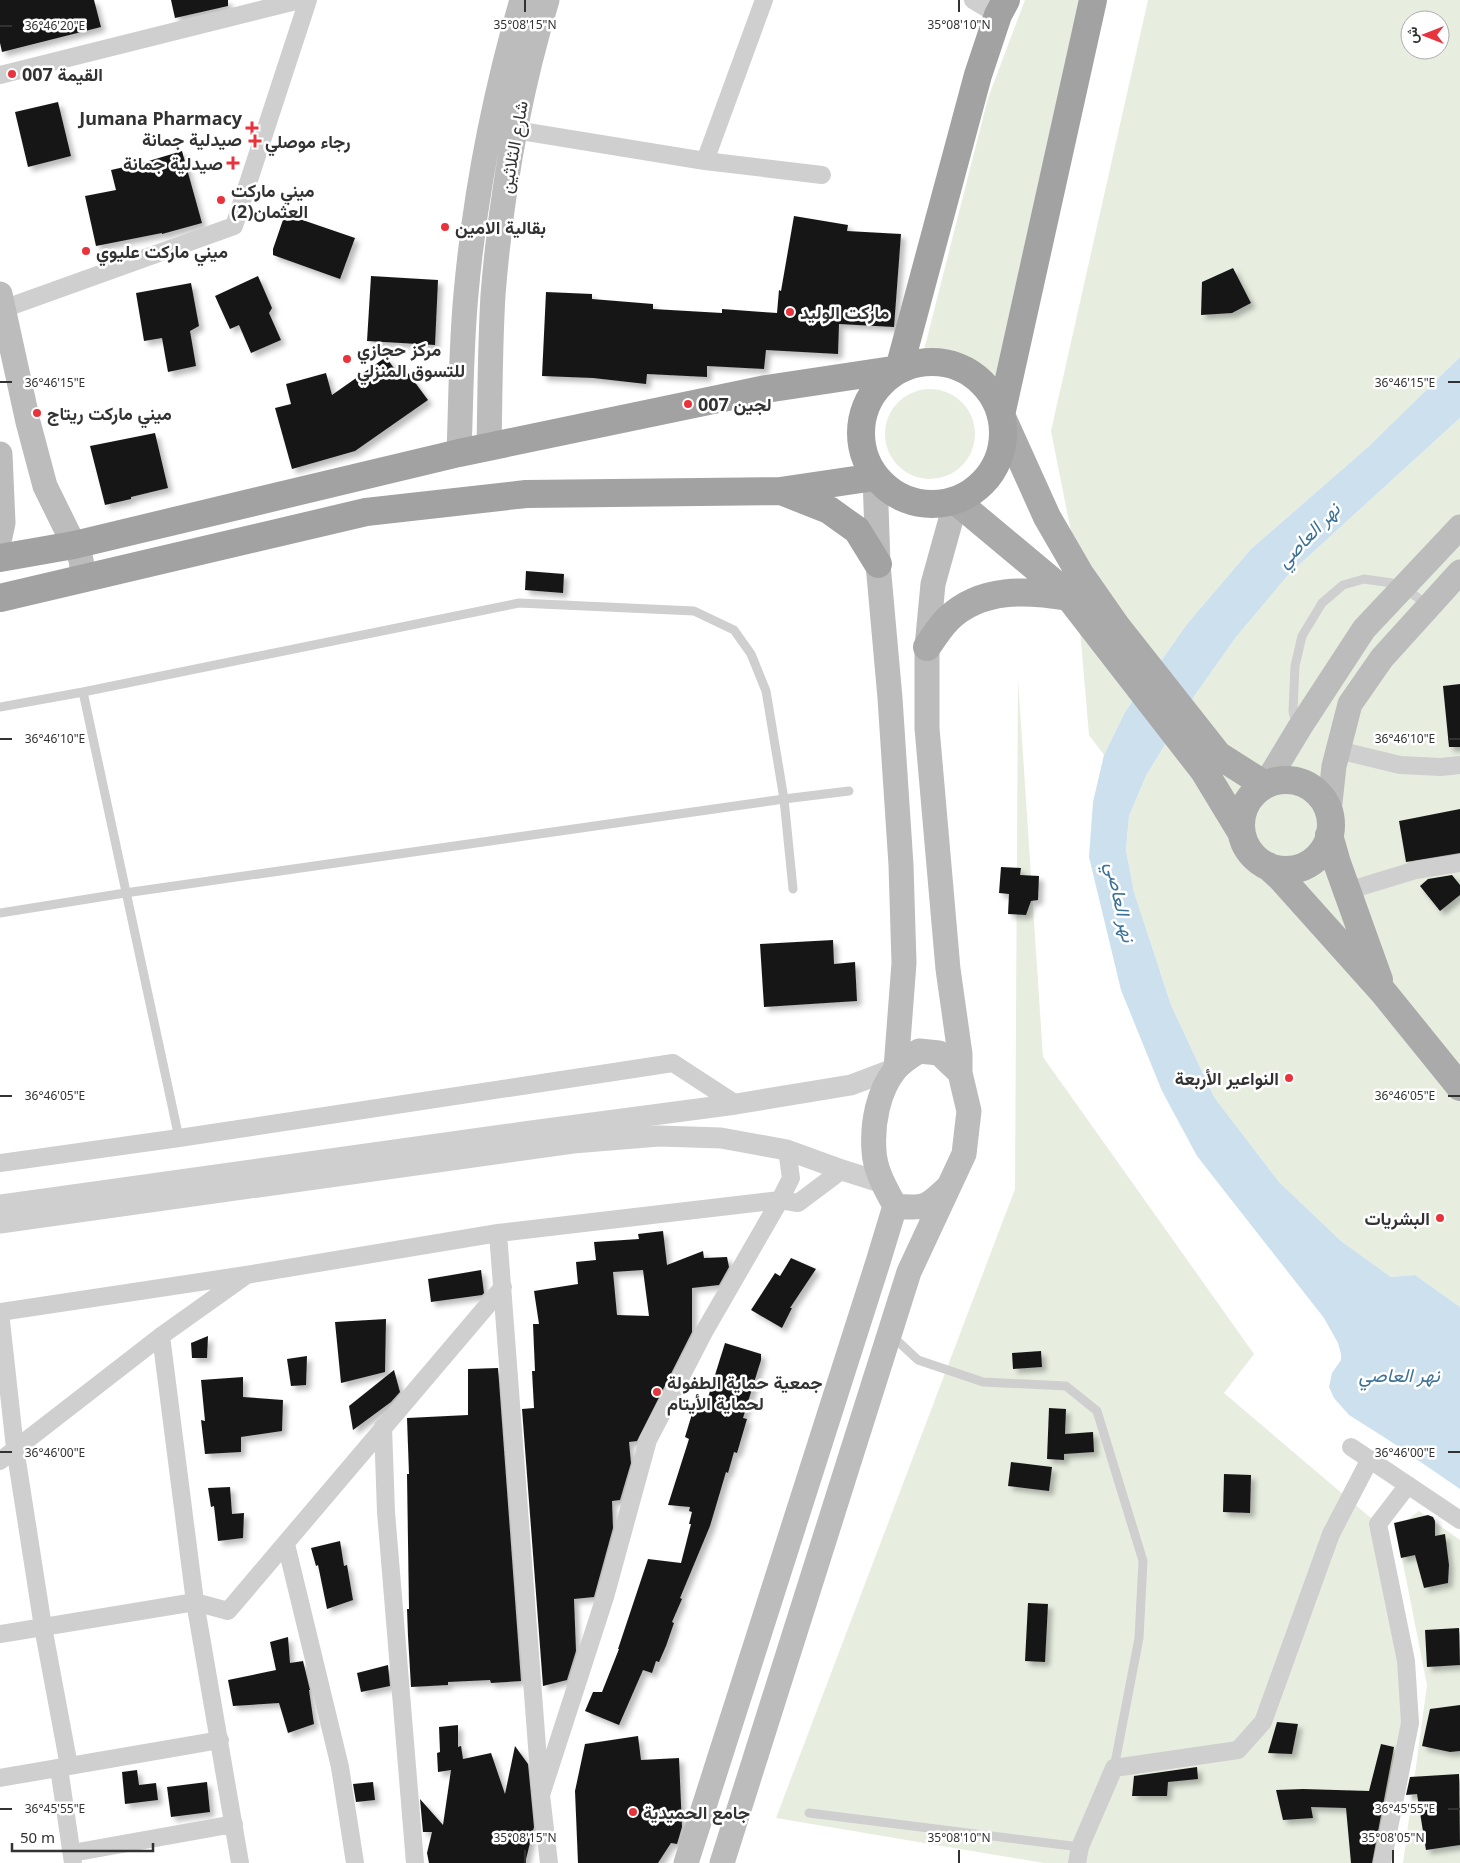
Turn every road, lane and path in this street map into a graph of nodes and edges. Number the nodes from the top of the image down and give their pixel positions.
1 (300, 0) edge
2 (308, 0) edge
3 (522, 0) edge
4 (547, 0) edge
5 (764, 0) edge
6 (973, 0) edge
7 (1093, 0) edge
8 (1002, 7) edge
9 (0, 75) edge
10 (515, 130) junction
11 (705, 162) junction
12 (822, 175) dead end
13 (2, 301) edge
14 (899, 369) junction
15 (1001, 415) junction
16 (489, 447) junction
17 (459, 453) junction
18 (0, 454) edge
19 (875, 477) junction
20 (780, 491) junction
21 (956, 501) junction
22 (1460, 527) edge
23 (0, 538) edge
24 (74, 545) junction
25 (0, 558) edge
26 (878, 564) junction
27 (1460, 572) edge
28 (81, 579) junction
29 (1403, 587) junction
30 (0, 598) edge
31 (1069, 598) junction
32 (1429, 606) junction
33 (1118, 644) junction
34 (927, 647) junction
35 (83, 692) junction
36 (0, 707) edge
37 (1297, 732) junction
38 (1338, 750) junction
39 (1211, 763) junction
40 (1460, 765) edge
41 (1265, 785) junction
42 (849, 791) dead end
43 (784, 799) junction
44 (1329, 824) junction
45 (1241, 832) junction
46 (1460, 863) edge
47 (1268, 866) junction
48 (793, 889) dead end
49 (1347, 892) junction
50 (125, 893) junction
51 (0, 913) edge
52 (1384, 993) junction
53 (896, 1068) junction
54 (960, 1073) junction
55 (1460, 1087) edge
56 (736, 1104) junction
57 (179, 1138) junction
58 (788, 1150) junction
59 (0, 1162) edge
60 (842, 1170) junction
61 (882, 1183) junction
62 (948, 1187) junction
63 (780, 1200) junction
64 (0, 1205) edge
65 (895, 1206) junction
66 (0, 1223) edge
67 (498, 1233) junction
68 (246, 1275) junction
69 (503, 1287) junction
70 (0, 1312) edge
71 (889, 1333) junction
72 (161, 1336) junction
73 (383, 1427) junction
74 (1351, 1447) dead end
75 (15, 1448) junction
76 (1370, 1459) junction
77 (0, 1461) edge
78 (1408, 1485) junction
79 (1460, 1520) edge
80 (286, 1544) junction
81 (195, 1602) junction
82 (43, 1627) junction
83 (0, 1634) edge
84 (220, 1740) junction
85 (64, 1767) junction
86 (1114, 1768) junction
87 (0, 1778) edge
88 (541, 1795) junction
89 (809, 1812) dead end
90 (234, 1824) junction
91 (1078, 1855) edge
92 (72, 1858) edge
93 (240, 1863) edge
94 (354, 1863) edge
95 (414, 1863) edge
96 (549, 1863) edge
97 (686, 1863) edge
98 (722, 1863) edge
99 (1382, 1863) edge

1 - 9 street
2 - 13 street
3 - 17 main road
4 - 10 main road, شارع الثلاثين
5 - 11 street
6 - 8 street
7 - 15 highway
8 - 14 highway
10 - 11 street
10 - 16 main road, شارع الثلاثين
11 - 12 street
13 - 24 main road
14 - 15 highway
14 - 16 highway
14 - 19 highway
15 - 21 highway
15 - 33 main road
16 - 17 highway
17 - 24 highway
18 - 23 main road
19 - 20 highway
19 - 21 highway
19 - 26 main road
20 - 26 highway
20 - 28 highway
21 - 31 main road
21 - 34 main road
22 - 29 main road
24 - 25 highway
24 - 28 main road
26 - 53 main road
27 - 32 main road
28 - 30 highway
29 - 32 lane
29 - 37 main road
29 - 37 lane
31 - 33 main road
31 - 34 main road
32 - 38 main road
33 - 39 main road
34 - 54 main road
35 - 36 lane
35 - 43 lane
35 - 50 lane
37 - 41 main road
38 - 40 street
38 - 44 main road
39 - 41 main road
39 - 45 main road
41 - 44 main road
41 - 45 main road
42 - 43 lane
43 - 48 lane
43 - 50 lane
44 - 47 main road
44 - 49 main road
45 - 47 main road
46 - 49 street
47 - 52 main road
49 - 52 main road
50 - 51 lane
50 - 57 lane
52 - 55 main road
53 - 54 main road
53 - 56 street
53 - 61 main road
54 - 62 main road
56 - 57 street
56 - 64 street
57 - 59 street
58 - 60 street
58 - 63 street
58 - 66 street
60 - 61 street
60 - 63 street
61 - 65 main road
62 - 65 main road
62 - 71 main road
63 - 67 street
63 - 88 street
65 - 97 main road
67 - 68 street
67 - 69 street
68 - 70 street
68 - 72 street
69 - 73 street
69 - 88 street
70 - 75 street
71 - 86 lane
71 - 98 main road
72 - 75 street
72 - 81 street
73 - 80 street
73 - 95 street
74 - 76 street
75 - 77 street
75 - 82 street
76 - 78 street
76 - 86 street
78 - 79 street
78 - 99 street
80 - 81 street
80 - 94 street
81 - 82 street
81 - 84 street
82 - 83 street
82 - 85 street
84 - 85 street
84 - 90 street
85 - 87 street
85 - 92 street
86 - 91 street
88 - 96 street
89 - 91 lane
90 - 92 street
90 - 93 street

